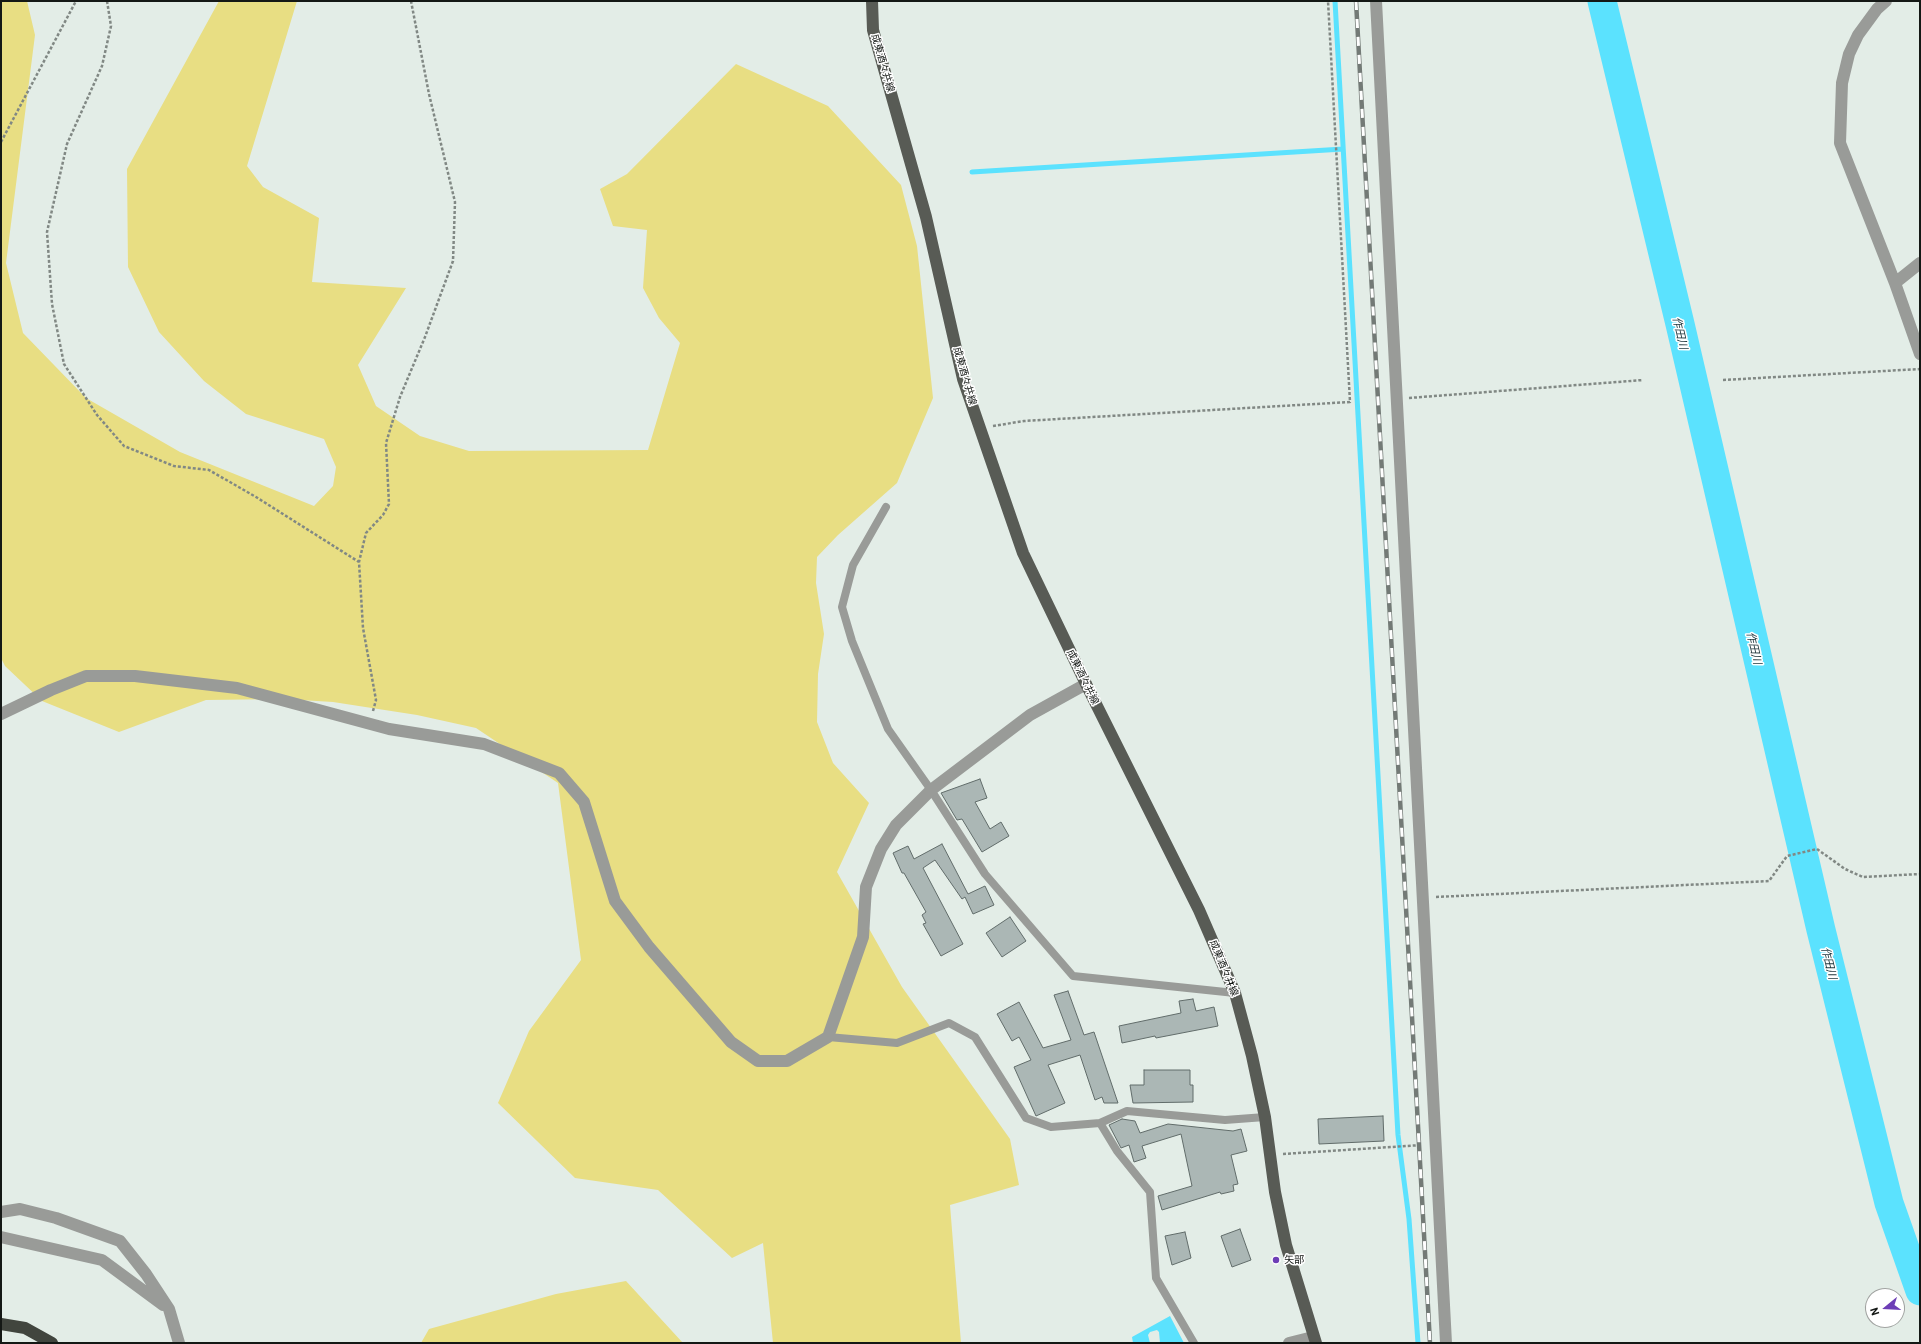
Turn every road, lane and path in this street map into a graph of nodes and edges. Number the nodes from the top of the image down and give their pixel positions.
1 (76, 1) edge
2 (107, 1) edge
3 (410, 1) edge
4 (872, 1) edge
5 (1328, 1) edge
6 (1376, 1) edge
7 (1886, 1) edge
8 (1, 142) edge
9 (1920, 263) edge
10 (1895, 282) junction
11 (1920, 354) edge
12 (1920, 369) edge
13 (1643, 380) dead end
14 (1723, 380) dead end
15 (1398, 398) junction
16 (981, 428) junction
17 (886, 507) dead end
18 (359, 562) junction
19 (1086, 684) junction
20 (1, 714) edge
21 (370, 724) junction
22 (931, 790) junction
23 (1920, 874) edge
24 (1424, 898) junction
25 (1235, 993) junction
26 (828, 1037) junction
27 (1266, 1117) junction
28 (1100, 1123) junction
29 (1436, 1143) junction
30 (1270, 1155) junction
31 (1, 1212) edge
32 (1, 1237) edge
33 (168, 1309) junction
34 (1, 1324) edge
35 (1315, 1340) edge
36 (52, 1343) edge
37 (178, 1343) edge
38 (1194, 1343) edge
39 (1289, 1343) edge
40 (1446, 1343) edge

1 - 8 path
2 - 18 path
3 - 18 path
4 - 16 main road, 成東酒々井線
5 - 16 path
6 - 15 street
7 - 10 street
9 - 10 street
10 - 11 street
12 - 14 path
13 - 15 path
15 - 24 street
16 - 19 main road, 成東酒々井線
17 - 22 lane
18 - 21 path
19 - 22 street
19 - 25 main road, 成東酒々井線
20 - 21 street
21 - 26 street
22 - 25 lane
22 - 26 street
23 - 24 path
24 - 29 street
25 - 27 main road, 成東酒々井線
26 - 28 lane
27 - 28 lane
27 - 30 main road, 成東酒々井線
28 - 38 lane
29 - 30 path
29 - 40 street
30 - 35 main road, 成東酒々井線
31 - 33 street
32 - 33 street
33 - 37 street
34 - 36 highway
35 - 39 street

